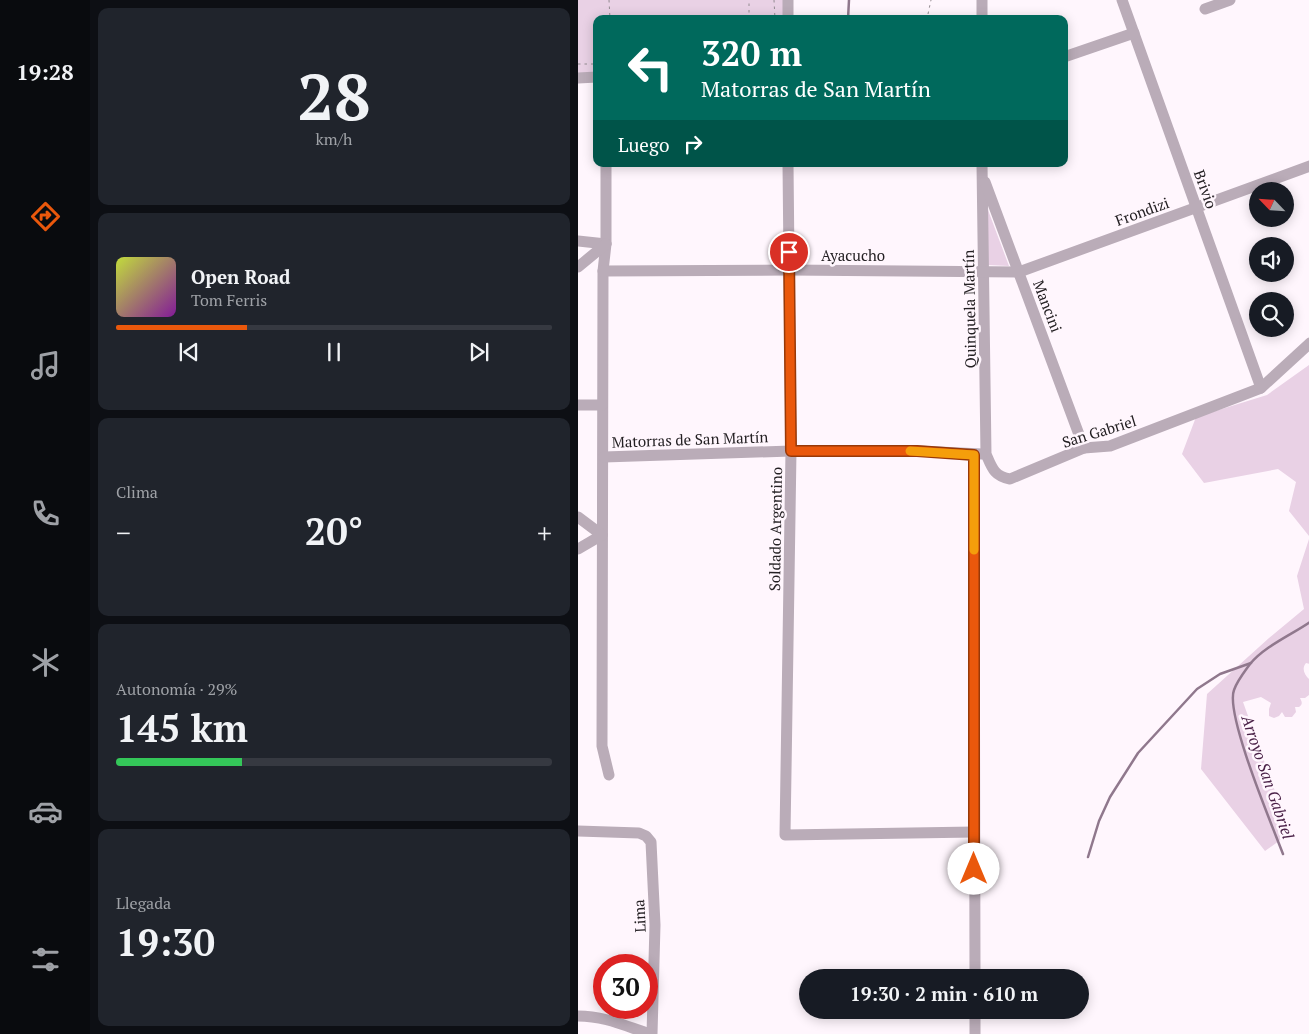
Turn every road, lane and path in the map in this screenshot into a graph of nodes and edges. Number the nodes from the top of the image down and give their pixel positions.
1 (609, 0) edge
2 (749, 0) edge
3 (774, 0) edge
4 (788, 0) edge
5 (931, 0) edge
6 (982, 0) edge
7 (1122, 0) edge
8 (1230, 0) edge
9 (1205, 8) dead end
10 (928, 14) dead end
11 (610, 15) edge
12 (749, 15) edge
13 (775, 15) edge
14 (788, 15) edge
15 (982, 15) edge
16 (1134, 33) junction
17 (1068, 56) edge
18 (578, 64) edge
19 (593, 64) edge
20 (593, 77) edge
21 (578, 78) edge
22 (1310, 166) edge
23 (606, 167) edge
24 (788, 167) edge
25 (982, 169) edge
26 (1196, 207) junction
27 (578, 241) edge
28 (606, 244) junction
29 (578, 267) edge
30 (789, 270) junction
31 (603, 271) junction
32 (983, 271) junction
33 (1019, 272) junction
34 (1310, 343) edge
35 (1261, 388) junction
36 (602, 404) junction
37 (578, 405) edge
38 (1084, 448) junction
39 (791, 451) junction
40 (986, 454) junction
41 (974, 455) junction
42 (604, 457) junction
43 (578, 518) edge
44 (602, 535) junction
45 (578, 549) edge
46 (609, 775) dead end
47 (578, 831) edge
48 (974, 832) junction
49 (975, 969) edge
50 (578, 1016) edge
51 (975, 1019) edge
52 (651, 1034) edge
53 (975, 1034) edge

1 - 11 path
2 - 12 path
3 - 13 path
4 - 14 street
5 - 10 path
6 - 15 street
7 - 16 street, Brivio
8 - 9 street
16 - 17 street
16 - 26 street, Brivio
18 - 19 path
20 - 21 street
22 - 26 street, Frondizi
23 - 28 street
24 - 30 street, Soldado Argentino
25 - 32 street, Quinquela Martín
25 - 33 street, Mancini
26 - 33 street, Frondizi
26 - 35 street, Brivio
27 - 28 street
28 - 29 street
28 - 31 street
30 - 31 street, Ayacucho
30 - 32 street, Ayacucho
30 - 39 street, Soldado Argentino
31 - 36 street
32 - 33 street, Frondizi
32 - 40 street, Quinquela Martín
33 - 38 street, Mancini
34 - 35 street
35 - 38 street, San Gabriel
36 - 37 street
36 - 42 street
38 - 40 street, San Gabriel
39 - 41 street, Matorras de San Martín
39 - 42 street, Matorras de San Martín
39 - 48 street, Soldado Argentino
40 - 41 street, Matorras de San Martín
41 - 48 street
42 - 44 street
43 - 44 street
44 - 45 street
44 - 46 street
47 - 52 street, Lima
48 - 49 street
50 - 52 street
51 - 53 street

